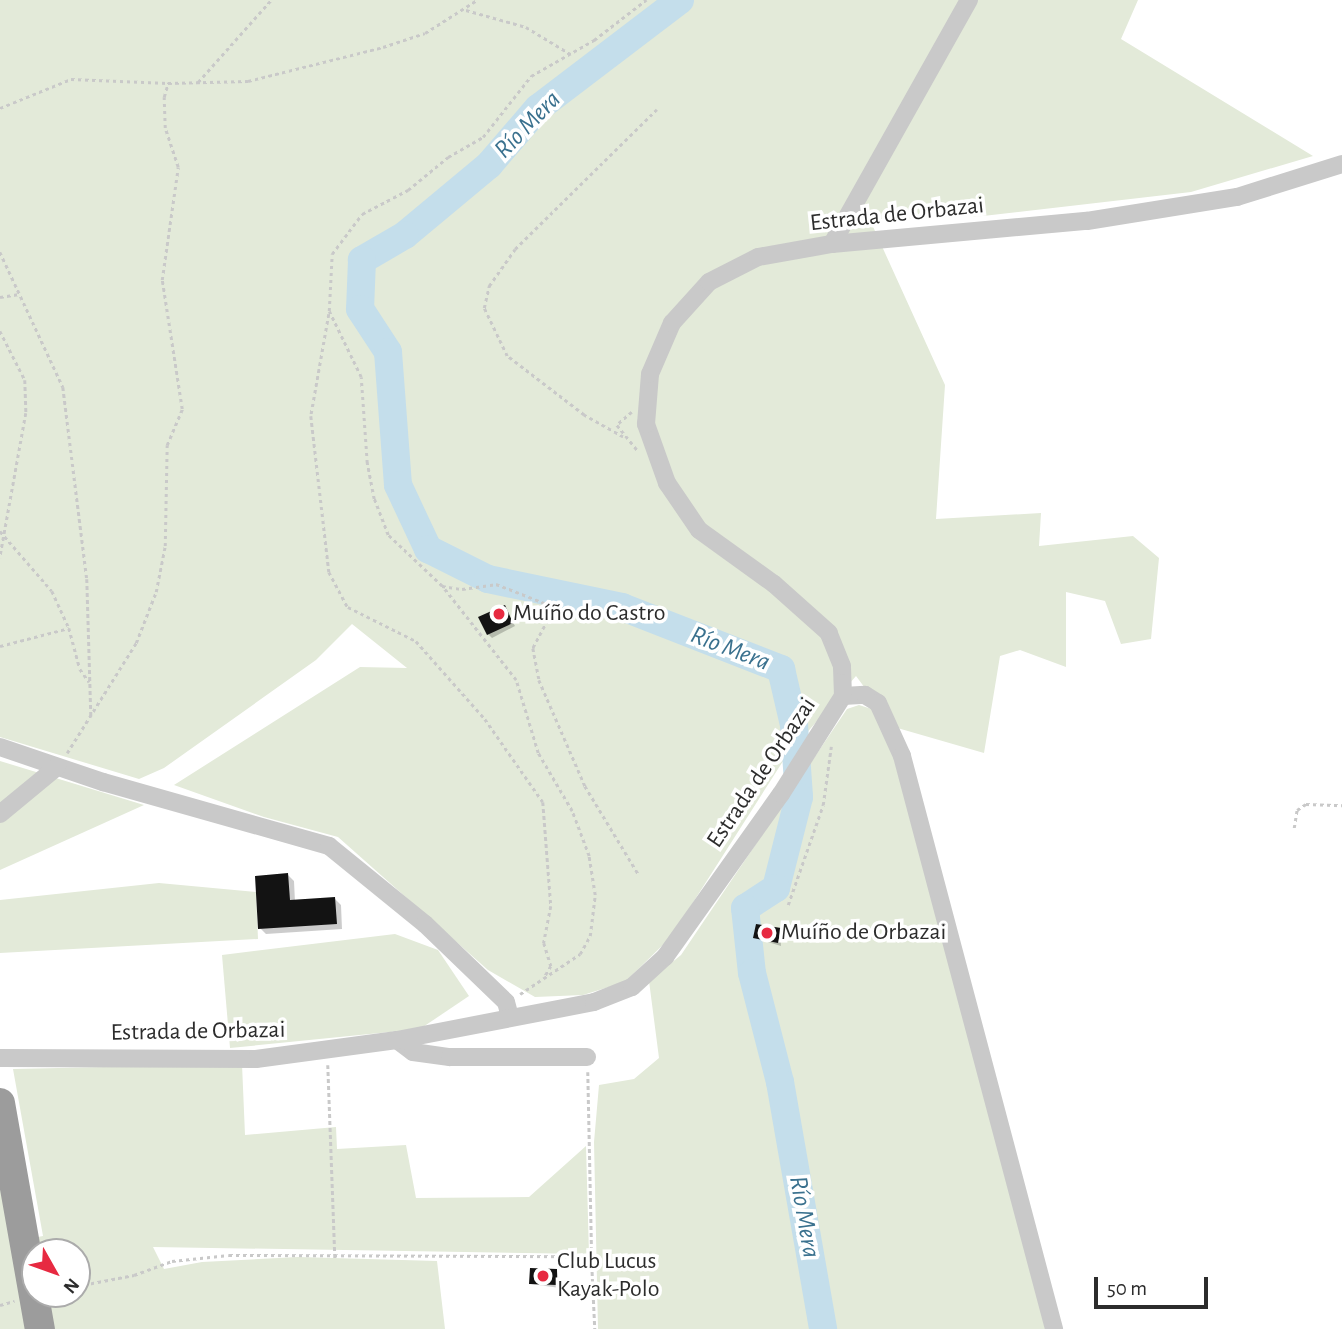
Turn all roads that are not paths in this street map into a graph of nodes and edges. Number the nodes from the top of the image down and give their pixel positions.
1 (969, 0) edge
2 (1342, 164) edge
3 (832, 244) junction
4 (843, 696) junction
5 (0, 747) edge
6 (57, 766) junction
7 (0, 814) edge
8 (508, 1009) junction
9 (397, 1040) junction
10 (587, 1057) dead end
11 (0, 1058) edge
12 (0, 1103) edge
13 (40, 1329) edge
14 (1054, 1329) edge

1 - 3 street
2 - 3 street, Estrada de Orbazai
3 - 4 street, Estrada de Orbazai
4 - 8 street, Estrada de Orbazai
4 - 14 street
5 - 6 street
6 - 7 street
6 - 8 street
8 - 9 street, Estrada de Orbazai
9 - 10 street
9 - 11 street, Estrada de Orbazai
12 - 13 highway

